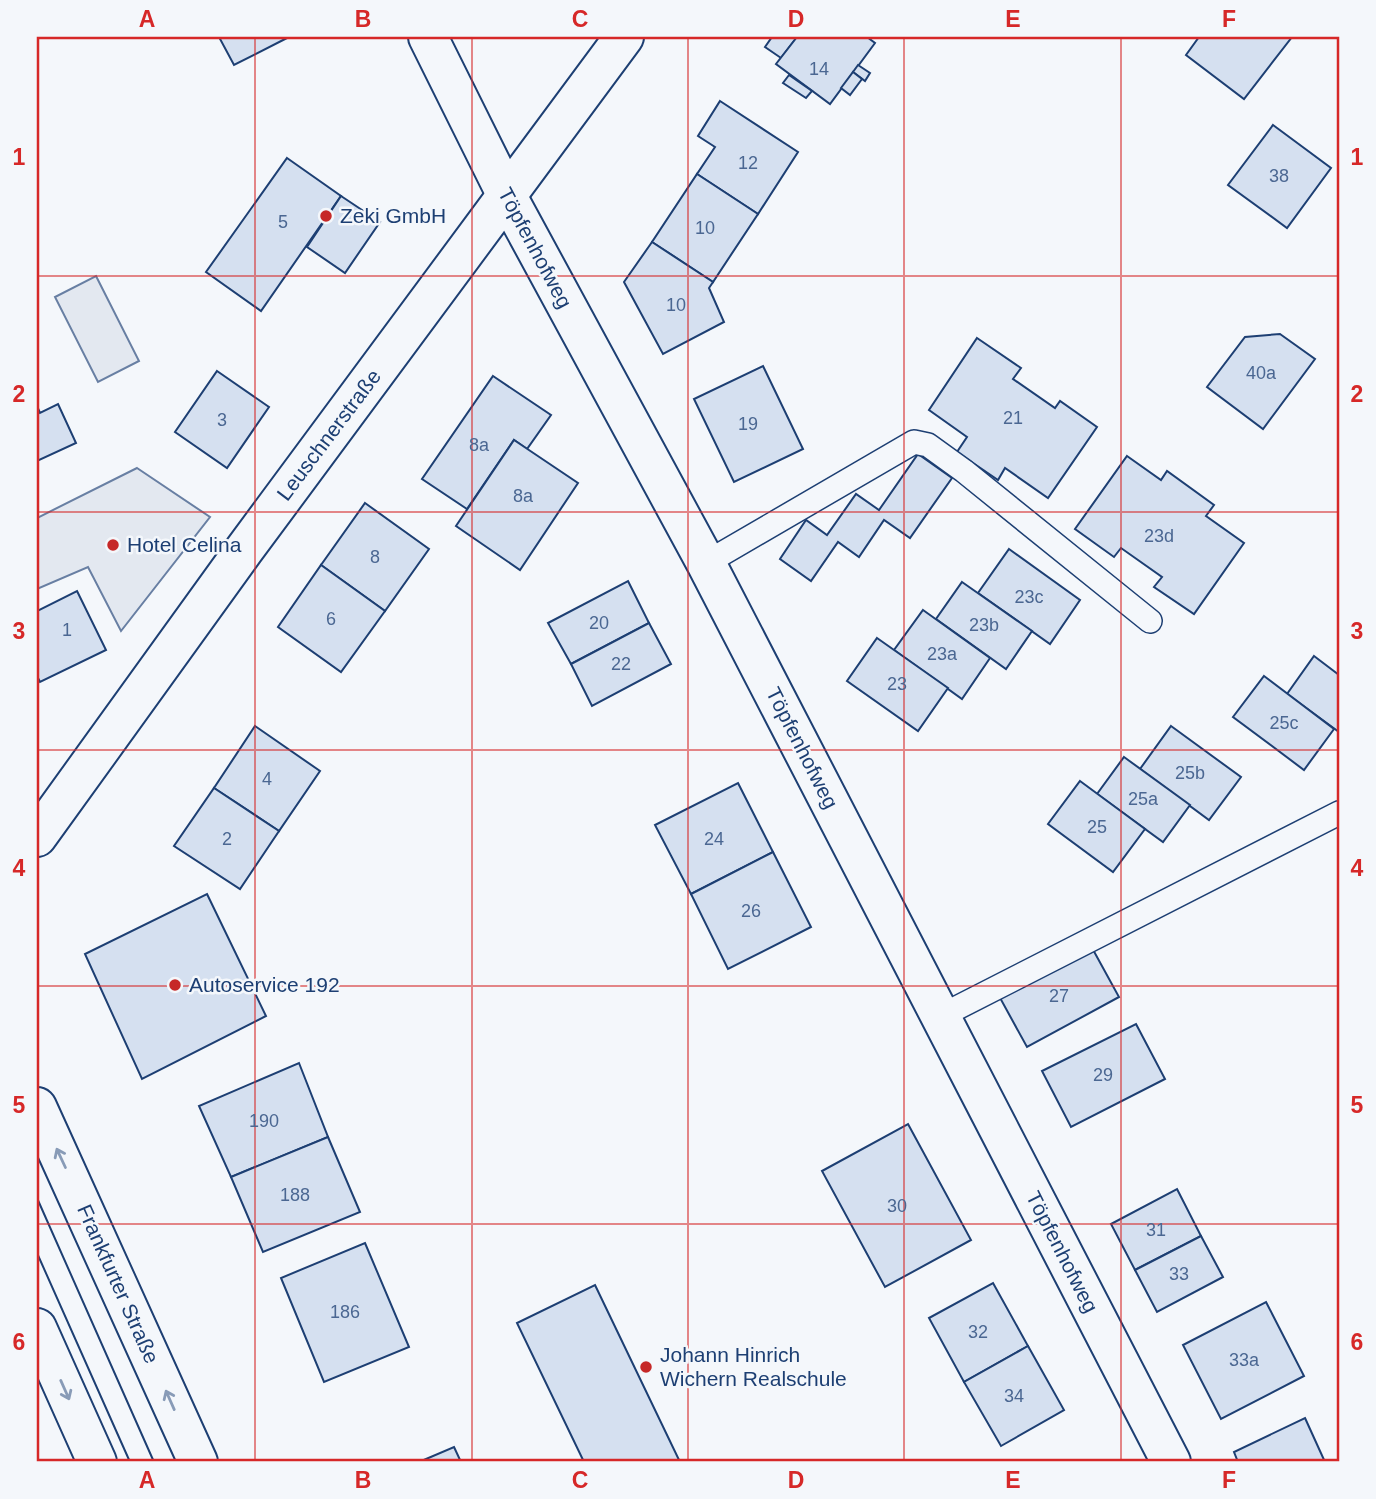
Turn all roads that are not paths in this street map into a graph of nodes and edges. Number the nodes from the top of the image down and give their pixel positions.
1 (428, 37) edge
2 (624, 37) edge
3 (507, 196) junction
4 (706, 563) junction
5 (1150, 621) dead end
6 (1339, 813) edge
7 (37, 837) edge
8 (941, 1016) junction
9 (37, 1107) edge
10 (37, 1328) edge
11 (97, 1462) edge
12 (198, 1462) edge
13 (1171, 1462) edge

1 - 3 street, Töpfenhofweg
2 - 3 street, Leuschnerstraße
3 - 4 street, Töpfenhofweg
3 - 7 street, Leuschnerstraße
4 - 5 lane
4 - 8 street, Töpfenhofweg
6 - 8 lane
8 - 13 street, Töpfenhofweg
12 -> 9 street, Frankfurter Straße
10 -> 11 street

